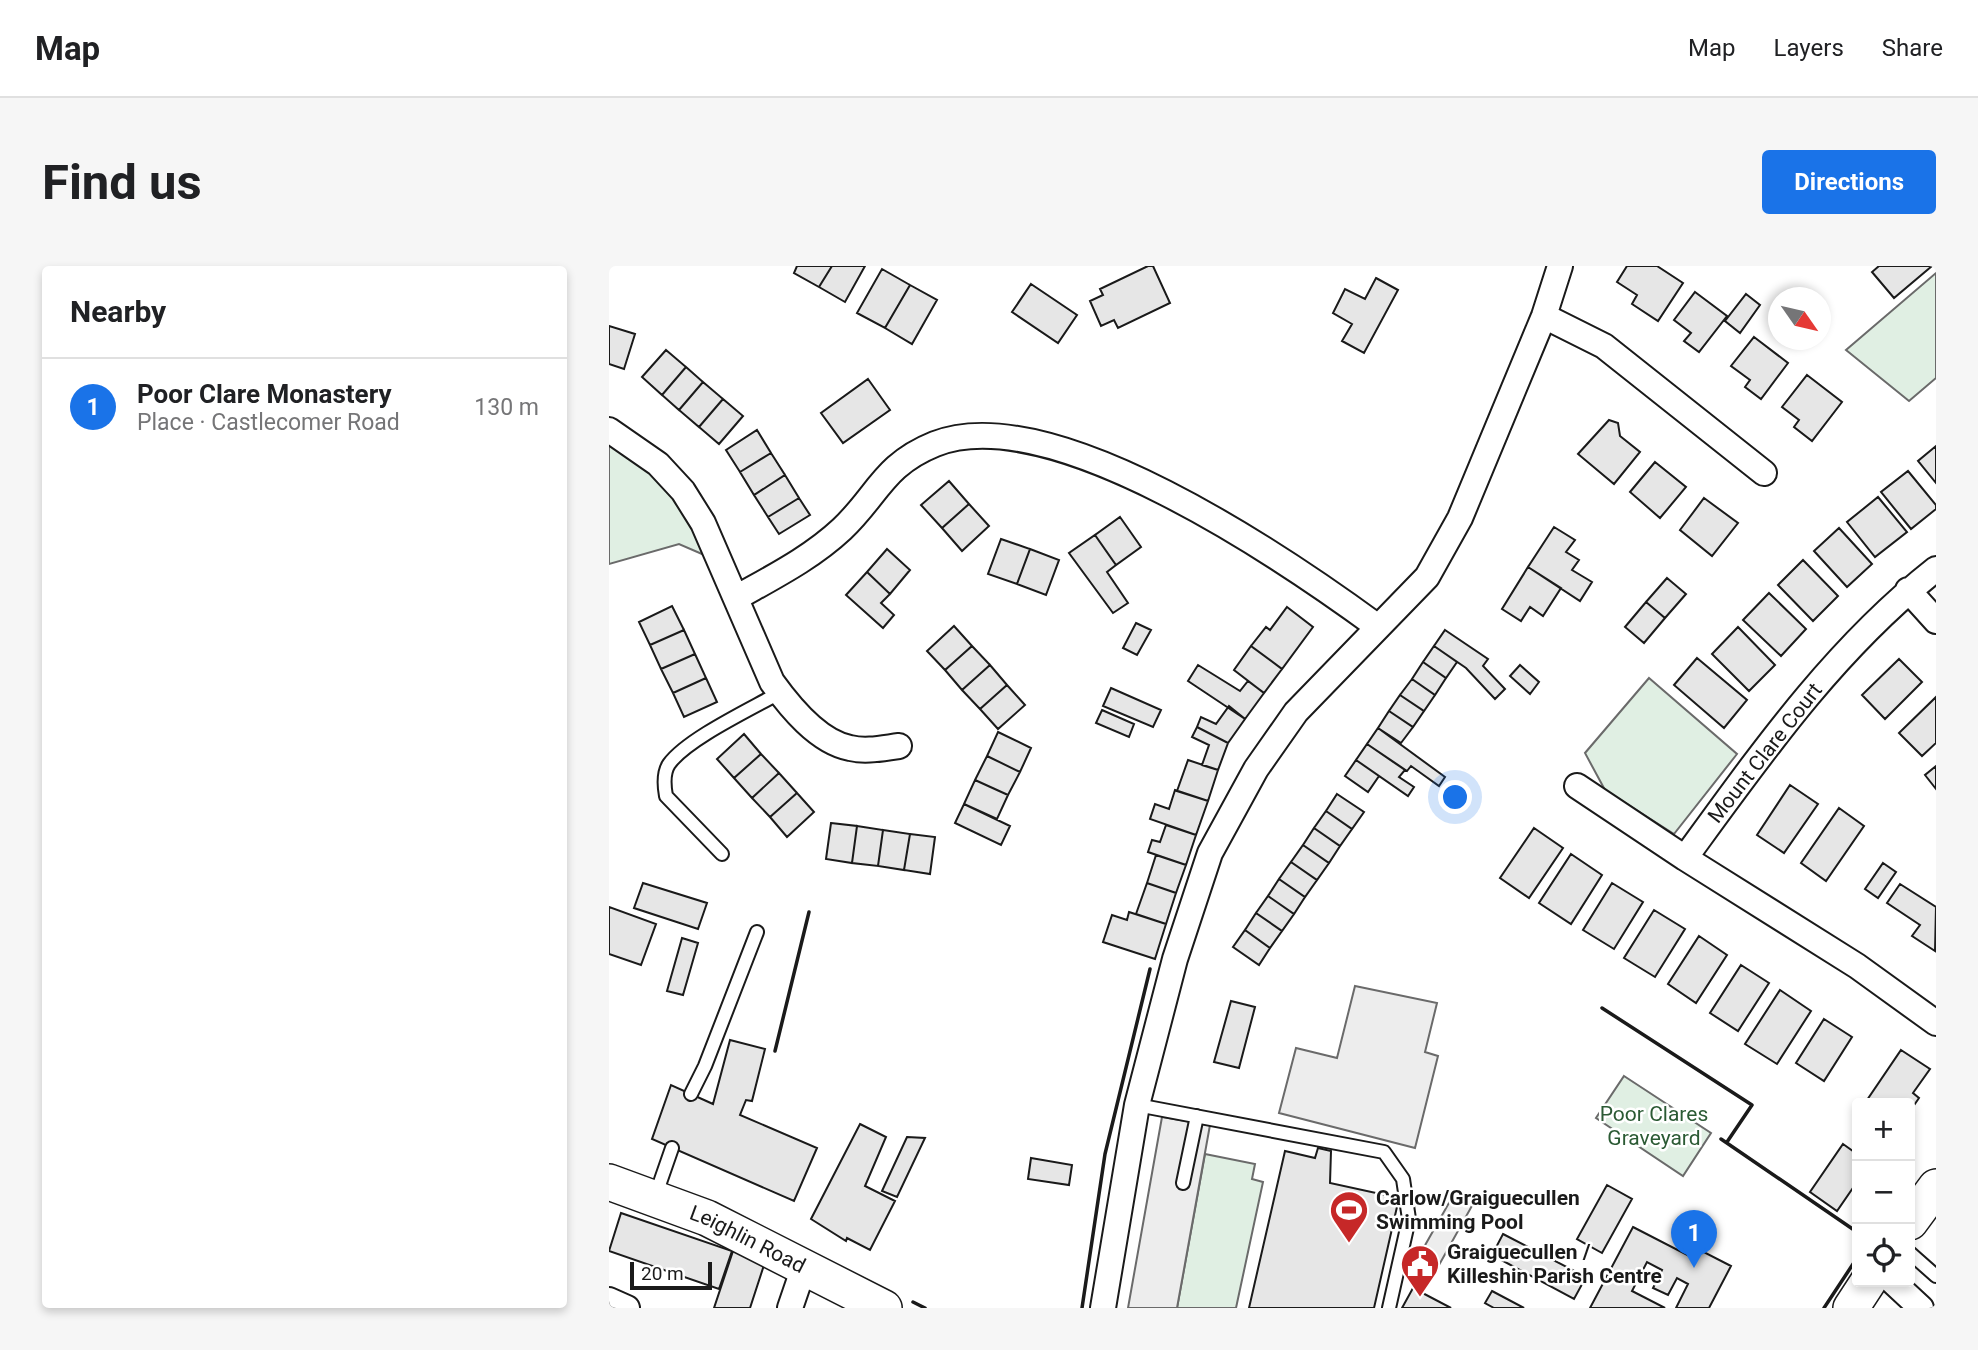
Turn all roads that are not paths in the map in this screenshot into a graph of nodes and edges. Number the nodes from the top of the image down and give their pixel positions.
1 (1560, 266) edge
2 (1544, 316) junction
3 (609, 430) edge
4 (1764, 473) dead end
5 (1936, 569) edge
6 (1908, 590) junction
7 (736, 598) junction
8 (1936, 621) edge
9 (1377, 627) junction
10 (779, 692) junction
11 (899, 746) dead end
12 (1577, 786) dead end
13 (722, 854) dead end
14 (1685, 858) junction
15 (757, 932) dead end
16 (1936, 1023) edge
17 (691, 1094) dead end
18 (1137, 1105) junction
19 (1197, 1116) junction
20 (672, 1148) dead end
21 (1183, 1183) dead end
22 (1936, 1187) edge
23 (611, 1188) edge
24 (655, 1198) junction
25 (1915, 1215) edge
26 (1915, 1257) edge
27 (804, 1268) junction
28 (1936, 1276) edge
29 (1865, 1287) edge
30 (1898, 1287) edge
31 (609, 1300) edge
32 (627, 1308) edge
33 (790, 1308) edge
34 (884, 1308) edge
35 (1103, 1308) edge
36 (1388, 1308) edge
37 (1851, 1308) edge
38 (1921, 1308) edge

1 - 2 street
2 - 4 street
2 - 9 street
3 - 7 street
5 - 6 street, Mount Clare Court
6 - 8 street
6 - 14 street, Mount Clare Court
7 - 9 street
7 - 10 street
9 - 18 street
10 - 11 street
10 - 13 lane
12 - 14 street
14 - 16 street
15 - 17 lane
18 - 19 lane
18 - 35 street
19 - 21 lane
19 - 36 lane
20 - 24 lane
22 - 25 street
23 - 24 street, Leighlin Road
24 - 27 street, Leighlin Road
26 - 28 lane
27 - 33 street
27 - 34 street, Leighlin Road
29 - 37 street
30 - 38 street
31 - 32 street

